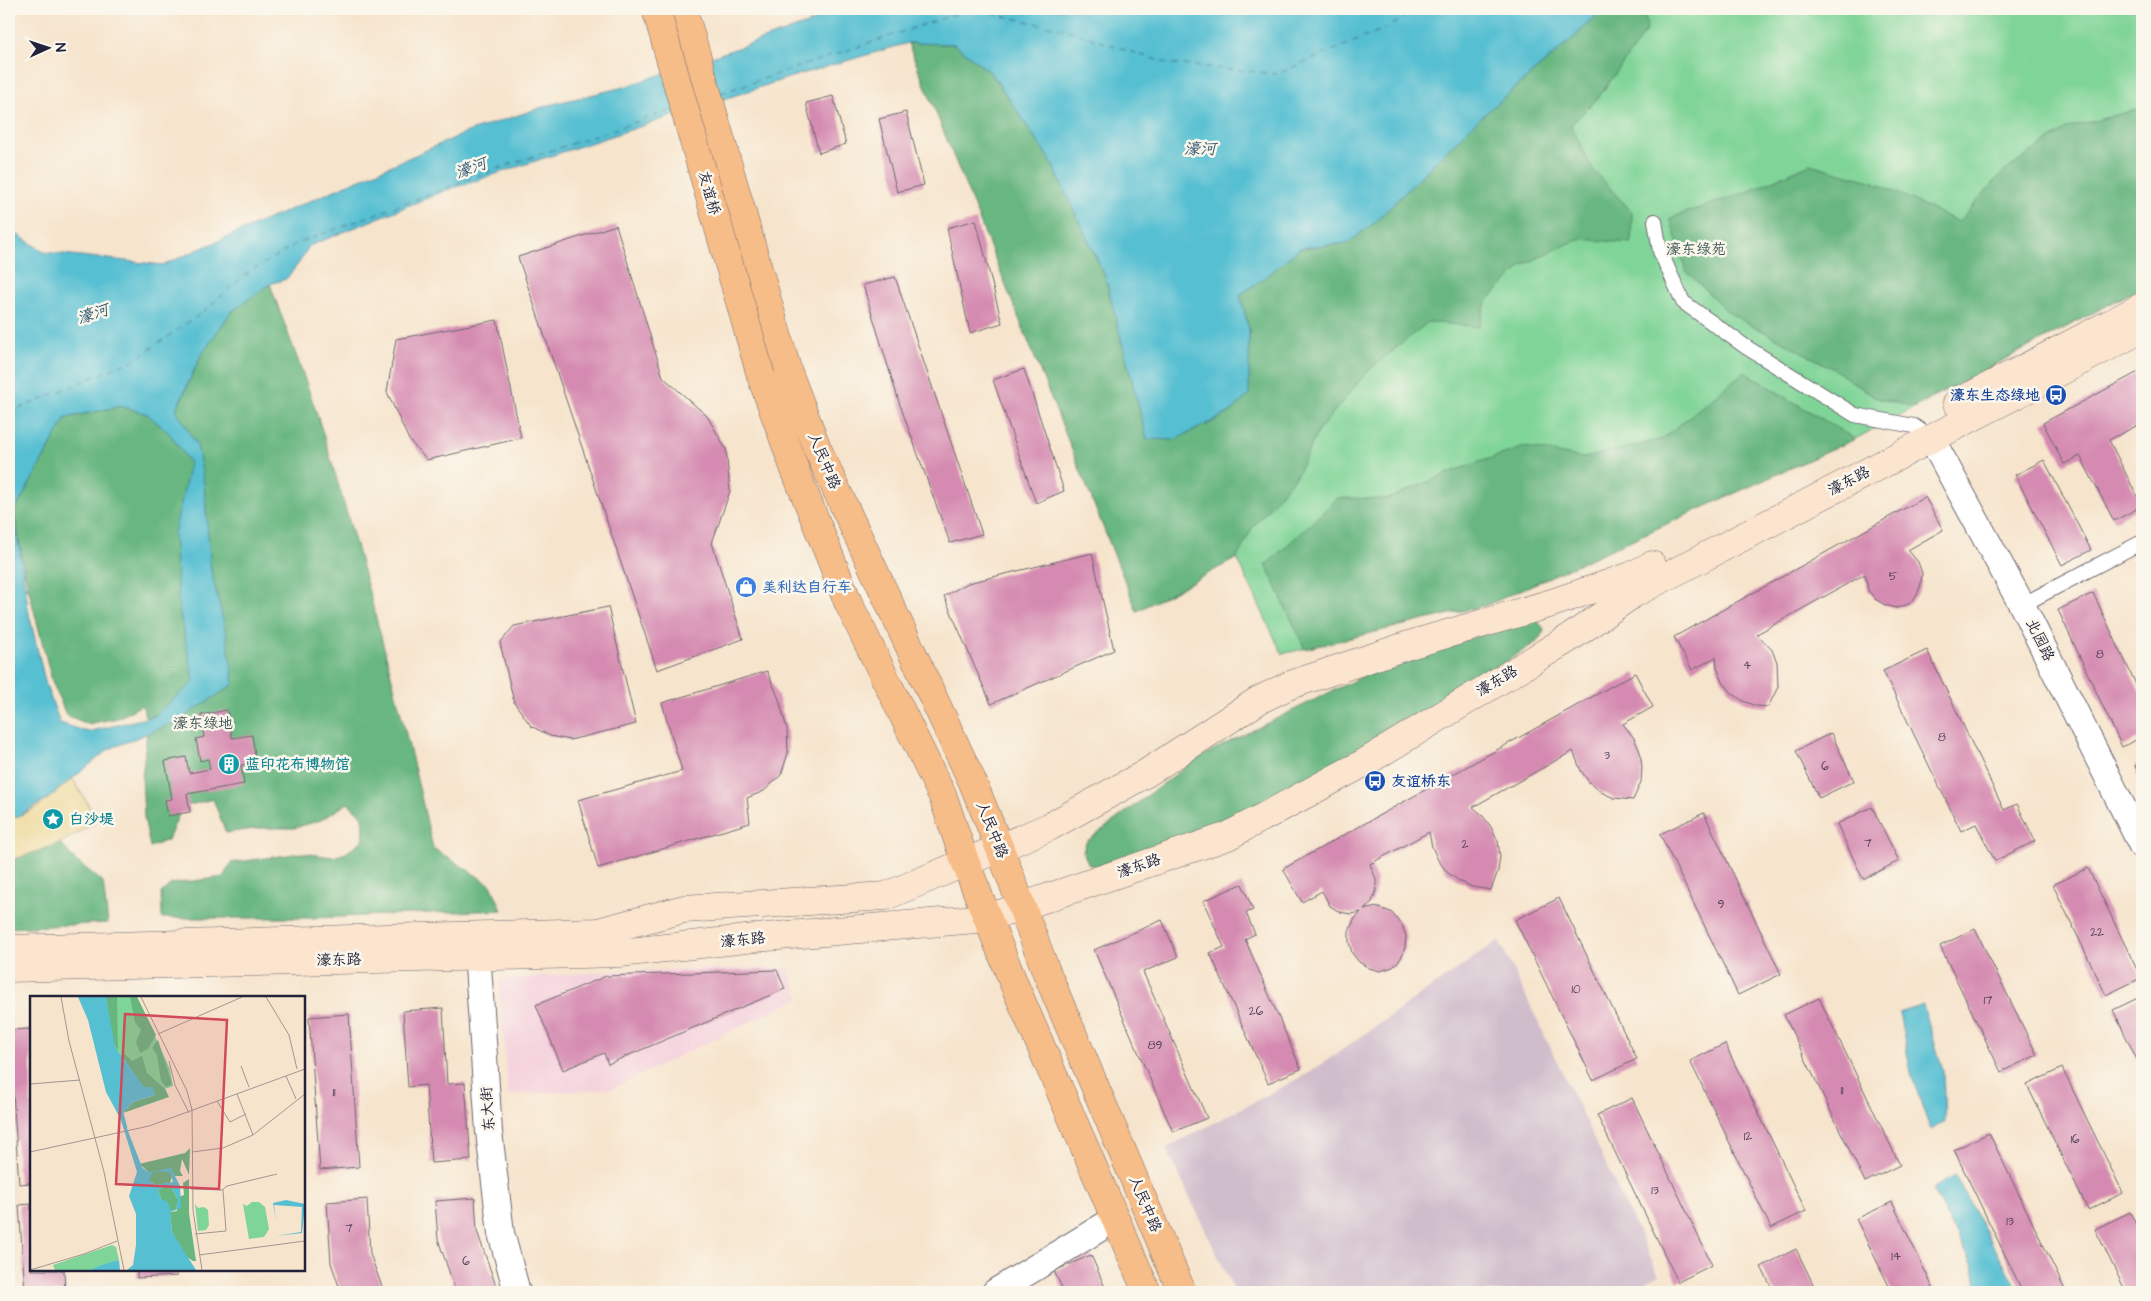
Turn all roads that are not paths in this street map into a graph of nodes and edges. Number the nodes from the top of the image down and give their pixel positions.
1 (656, 9) edge
2 (684, 9) edge
3 (1655, 220) dead end
4 (2142, 308) edge
5 (2142, 329) edge
6 (788, 372) joint
7 (761, 376) joint
8 (1922, 432) junction
9 (2142, 542) edge
10 (2022, 605) junction
11 (2142, 846) edge
12 (1000, 849) junction
13 (966, 864) junction
14 (1021, 908) junction
15 (988, 918) junction
16 (457, 936) junction
17 (9, 949) edge
18 (477, 958) junction
19 (9, 968) edge
20 (1115, 1219) junction
21 (517, 1292) edge
22 (995, 1292) edge
23 (1147, 1292) edge
24 (1182, 1292) edge

1 - 7 main road, 友谊桥, bridge
2 - 6 main road, 友谊桥
3 - 8 lane
4 - 8 main road, 濠东路
5 - 8 main road, 濠东路
6 - 12 main road, 人民中路
7 - 13 main road, 人民中路
8 - 10 street, 北园路
8 - 12 main road, 濠东路
8 - 14 main road, 濠东路
9 - 10 lane
10 - 11 street, 北园路
12 - 13 main road, 濠东路
12 - 14 main road, 人民中路
13 - 15 main road, 人民中路
13 - 16 main road, 濠东路
14 - 15 main road, 濠东路
14 - 24 main road, 人民中路
15 - 18 main road, 濠东路
15 - 20 main road, 人民中路
16 - 17 main road, 濠东路
16 - 18 street, 东大街
18 - 19 main road, 濠东路
18 - 21 street, 东大街
20 - 22 street
20 - 23 main road, 人民中路

